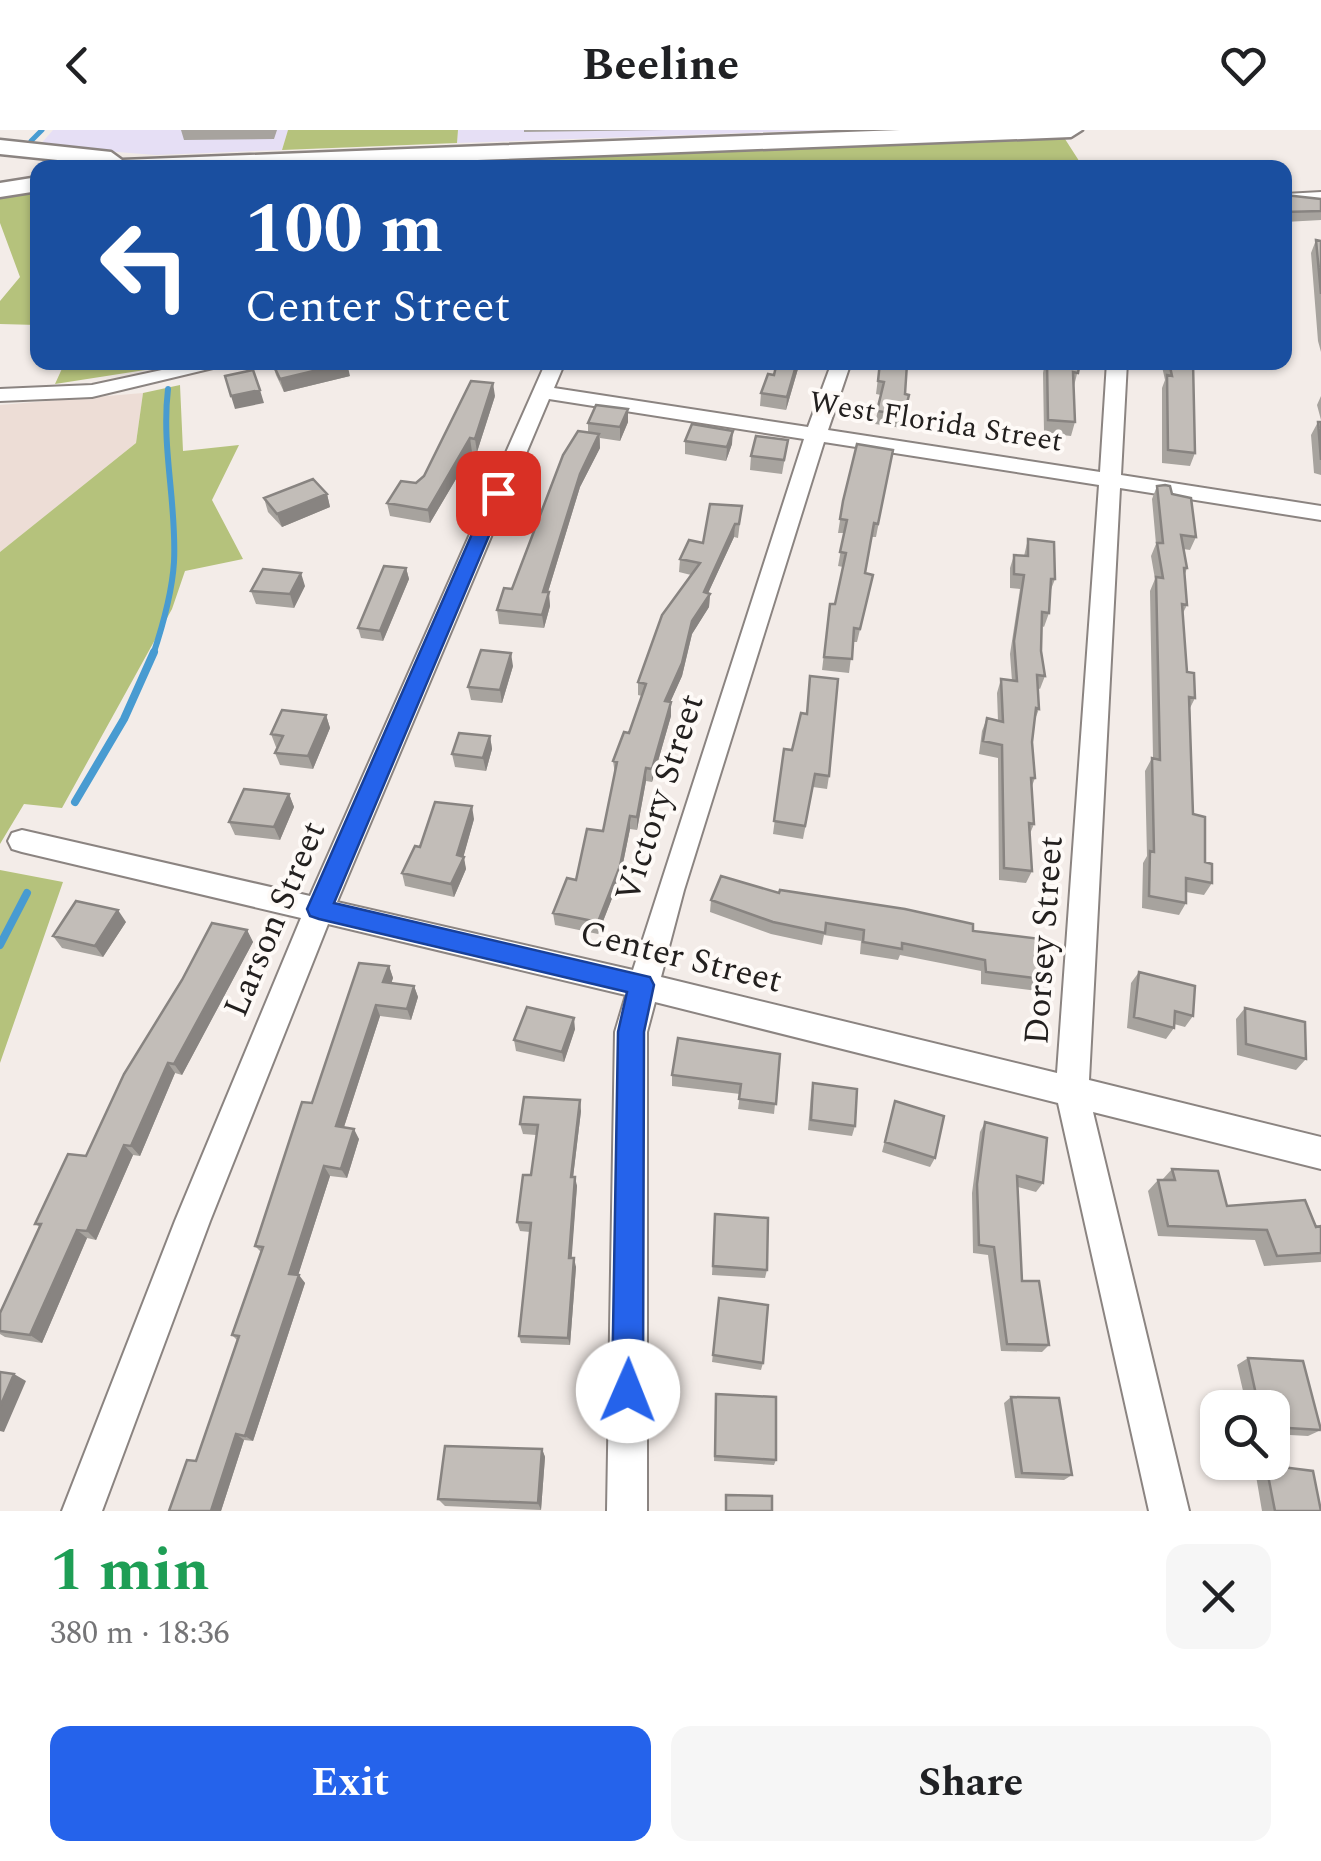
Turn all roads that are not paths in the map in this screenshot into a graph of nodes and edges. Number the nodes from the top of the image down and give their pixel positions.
1 (1071, 130) edge
2 (0, 148) edge
3 (144, 160) edge
4 (261, 160) edge
5 (30, 170) edge
6 (0, 171) edge
7 (30, 185) edge
8 (0, 190) edge
9 (1321, 197) edge
10 (1292, 199) edge
11 (191, 370) edge
12 (552, 370) edge
13 (839, 370) edge
14 (1116, 370) edge
15 (542, 392) junction
16 (0, 396) edge
17 (816, 434) junction
18 (1110, 480) junction
19 (1321, 513) edge
20 (22, 841) dead end
21 (319, 909) junction
22 (641, 985) junction
23 (1072, 1092) junction
24 (1321, 1153) edge
25 (82, 1511) edge
26 (627, 1511) edge
27 (1169, 1511) edge

1 - 4 main road
2 - 3 main road
5 - 6 main road
7 - 8 main road
9 - 10 street
11 - 16 street
12 - 15 street, Larson Street
13 - 17 street, Victory Street
14 - 18 street, Dorsey Street
15 - 17 street, West Florida Street
15 - 21 street, Larson Street
17 - 18 street, West Florida Street
17 - 22 street, Victory Street
18 - 19 street, West Florida Street
18 - 23 street, Dorsey Street
20 - 21 street, Center Street
21 - 22 street, Center Street
21 - 25 street, Larson Street
22 - 23 street, Center Street
22 - 26 street, Victory Street
23 - 24 street, Center Street
23 - 27 street, Dorsey Street

